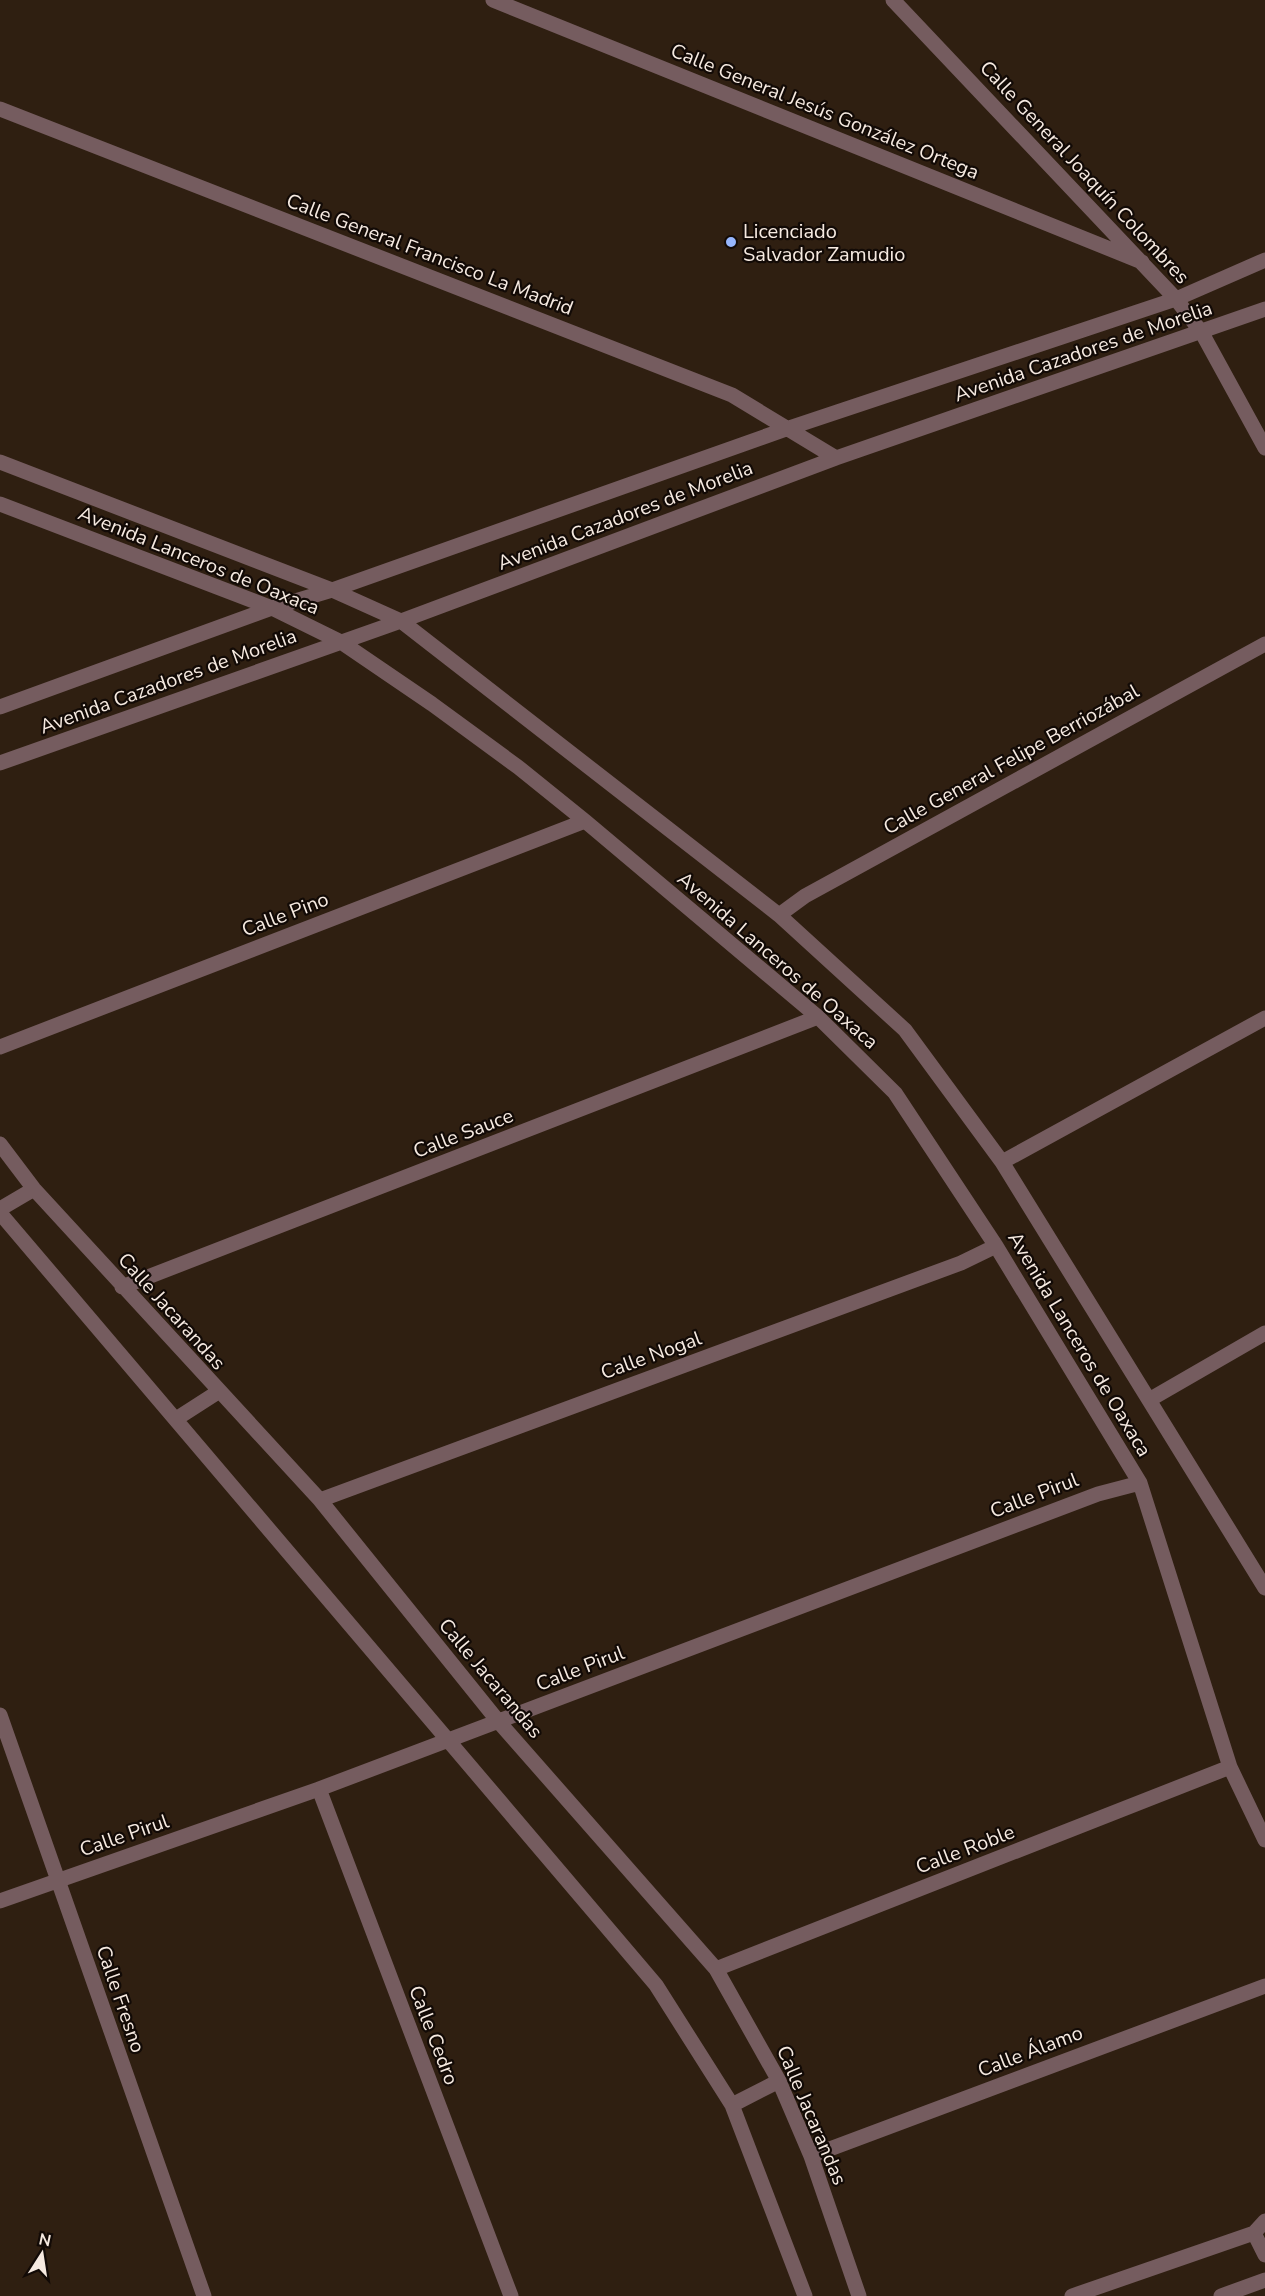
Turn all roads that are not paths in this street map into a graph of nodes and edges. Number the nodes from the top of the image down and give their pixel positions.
1 (493, 0) edge
2 (893, 0) edge
3 (0, 108) edge
4 (1265, 260) edge
5 (1142, 262) junction
6 (1176, 299) junction
7 (1265, 309) edge
8 (1202, 333) junction
9 (789, 428) junction
10 (1265, 448) edge
11 (836, 458) junction
12 (0, 462) edge
13 (0, 504) edge
14 (332, 590) junction
15 (272, 608) junction
16 (400, 621) junction
17 (341, 642) junction
18 (1265, 644) edge
19 (0, 707) edge
20 (0, 763) edge
21 (585, 821) junction
22 (778, 915) junction
23 (818, 1017) junction
24 (1265, 1018) edge
25 (0, 1047) edge
26 (0, 1144) edge
27 (1002, 1162) junction
28 (34, 1189) junction
29 (0, 1211) edge
30 (996, 1246) junction
31 (122, 1287) junction
32 (1265, 1333) edge
33 (218, 1392) junction
34 (1149, 1400) junction
35 (176, 1419) junction
36 (1140, 1483) junction
37 (320, 1500) junction
38 (1265, 1588) edge
39 (0, 1716) edge
40 (498, 1721) junction
41 (446, 1740) junction
42 (1230, 1767) junction
43 (319, 1789) junction
44 (1265, 1840) edge
45 (57, 1881) junction
46 (0, 1901) edge
47 (716, 1969) junction
48 (1265, 1986) edge
49 (779, 2081) junction
50 (732, 2105) junction
51 (811, 2156) junction
52 (1265, 2221) edge
53 (1254, 2233) junction
54 (1265, 2254) edge
55 (1265, 2280) edge
56 (204, 2296) edge
57 (511, 2296) edge
58 (806, 2296) edge
59 (859, 2296) edge
60 (1072, 2296) edge
61 (1221, 2296) edge

1 - 5 street, Calle General Jesús González Ortega
2 - 5 street, Calle General Joaquín Colombres
3 - 9 street, Calle General Francisco La Madrid
4 - 6 street, Avenida Cazadores de Morelia
5 - 6 street, Calle General Joaquín Colombres
6 - 8 street, Calle General Joaquín Colombres
6 - 9 street, Avenida Cazadores de Morelia
7 - 8 street, Avenida Cazadores de Morelia
8 - 10 street, Calle General Joaquín Colombres
8 - 11 street, Avenida Cazadores de Morelia
9 - 11 street, Calle General Francisco La Madrid
9 - 14 street, Avenida Cazadores de Morelia
11 - 16 street, Avenida Cazadores de Morelia
12 - 14 street, Avenida Lanceros de Oaxaca
13 - 15 street, Avenida Lanceros de Oaxaca
14 - 15 street, Avenida Cazadores de Morelia
14 - 16 street, Avenida Lanceros de Oaxaca
15 - 17 street, Avenida Lanceros de Oaxaca
15 - 19 street, Avenida Cazadores de Morelia
16 - 17 street, Avenida Cazadores de Morelia
16 - 22 street, Avenida Lanceros de Oaxaca
17 - 20 street, Avenida Cazadores de Morelia
17 - 21 street, Avenida Lanceros de Oaxaca
18 - 22 street, Calle General Felipe Berriozábal
21 - 23 street, Avenida Lanceros de Oaxaca
21 - 25 street, Calle Pino
22 - 27 street, Avenida Lanceros de Oaxaca
23 - 30 street, Avenida Lanceros de Oaxaca
23 - 31 street, Calle Sauce
24 - 27 street
26 - 28 street, Calle Jacarandas
27 - 34 street, Avenida Lanceros de Oaxaca
28 - 29 street
28 - 31 street, Calle Jacarandas
29 - 35 street
30 - 36 street, Avenida Lanceros de Oaxaca
30 - 37 street, Calle Nogal
31 - 33 street, Calle Jacarandas
32 - 34 street
33 - 35 street
33 - 37 street, Calle Jacarandas
34 - 38 street, Avenida Lanceros de Oaxaca
35 - 41 street
36 - 40 street, Calle Pirul
36 - 42 street, Avenida Lanceros de Oaxaca
37 - 40 street, Calle Jacarandas
39 - 45 street, Calle Fresno
40 - 41 street, Calle Pirul
40 - 47 street, Calle Jacarandas
41 - 43 street, Calle Pirul
41 - 50 street
42 - 44 street, Avenida Lanceros de Oaxaca
42 - 47 street, Calle Roble
43 - 45 street, Calle Pirul
43 - 57 street, Calle Cedro
45 - 46 street, Calle Pirul
45 - 56 street, Calle Fresno
47 - 49 street, Calle Jacarandas
48 - 51 street, Calle Álamo
49 - 50 street
49 - 51 street, Calle Jacarandas
50 - 58 street
51 - 59 street, Calle Jacarandas
52 - 53 street
53 - 54 street
53 - 60 street
55 - 61 street

